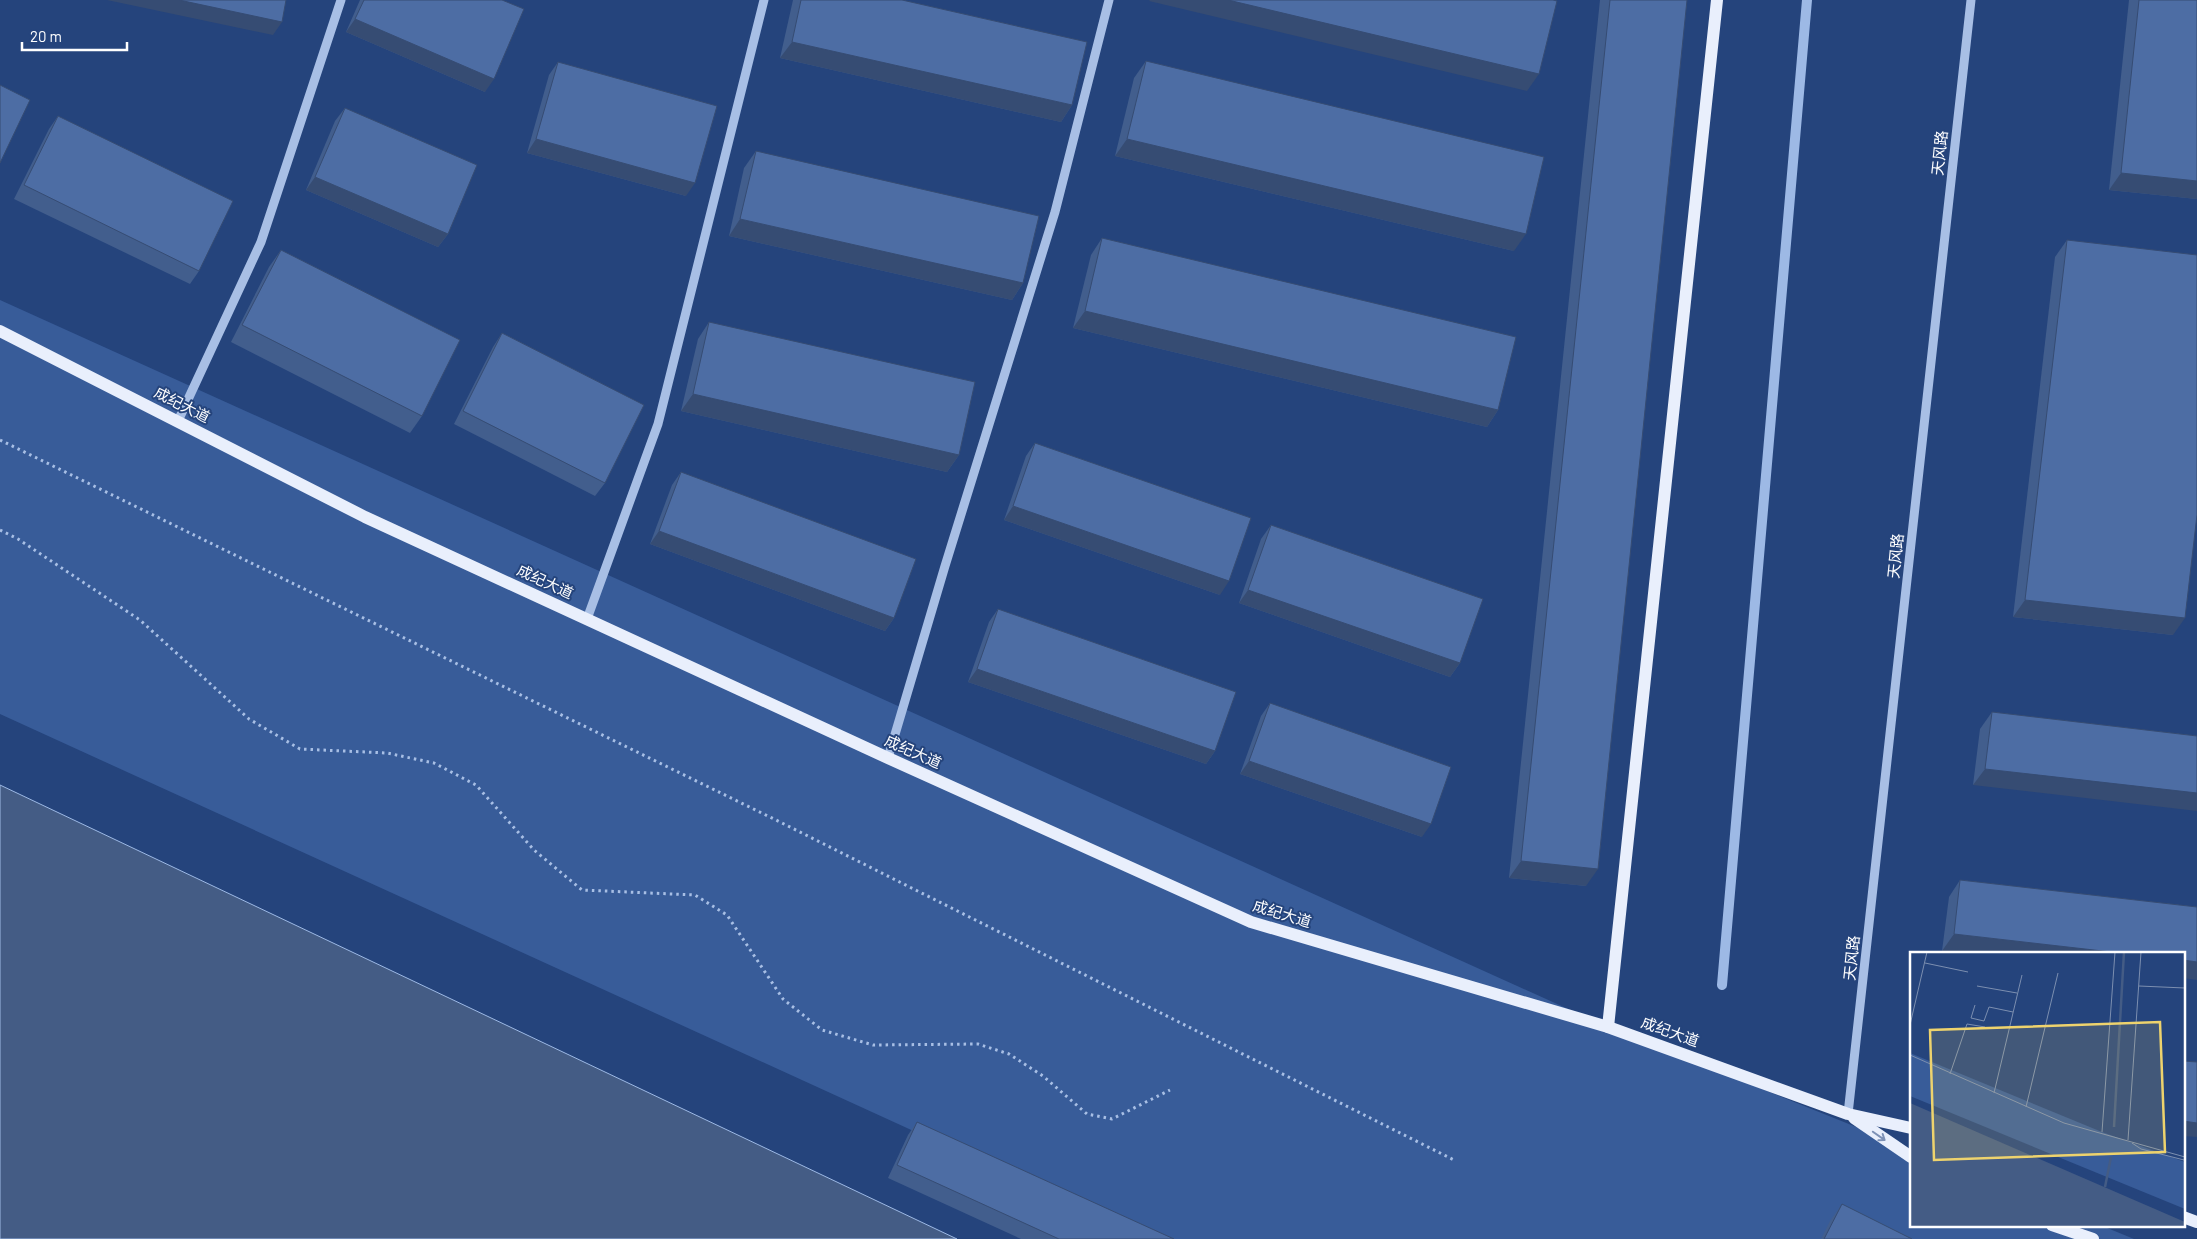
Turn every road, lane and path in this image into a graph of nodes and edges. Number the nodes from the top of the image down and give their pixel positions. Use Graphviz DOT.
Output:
graph roads {
  1 [pos="341,0"];
  2 [pos="764,0"];
  3 [pos="1109,0"];
  4 [pos="1717,0"];
  5 [pos="1971,0"];
  6 [pos="0,331"];
  7 [pos="178,421"];
  8 [pos="0,440"];
  9 [pos="0,530"];
  10 [pos="587,619"];
  11 [pos="888,758"];
  12 [pos="1608,1027"];
  13 [pos="1170,1090"];
  14 [pos="1848,1114"];
  15 [pos="1910,1128"];
  16 [pos="1910,1156"];
  17 [pos="1456,1161"];
  18 [pos="2184,1217"];
  19 [pos="2197,1222"];
  20 [pos="2055,1226"];
  21 [pos="2093,1239"];
  1 -- 7 [label="street"];
  2 -- 10 [label="street"];
  3 -- 11 [label="street"];
  4 -- 12 [label="main road"];
  5 -- 14 [label="street, 天风路"];
  6 -- 7 [label="main road, 成纪大道"];
  7 -- 10 [label="main road, 成纪大道"];
  8 -- 17 [label="path"];
  9 -- 13 [label="path"];
  10 -- 11 [label="main road, 成纪大道"];
  11 -- 12 [label="main road, 成纪大道"];
  12 -- 14 [label="main road, 成纪大道"];
  14 -- 15 [label="main road, 成纪大道"];
  14 -- 16 [label="main road, 成纪大道, one-way"];
  18 -- 19 [label="main road"];
  20 -- 21 [label="main road"];
}
